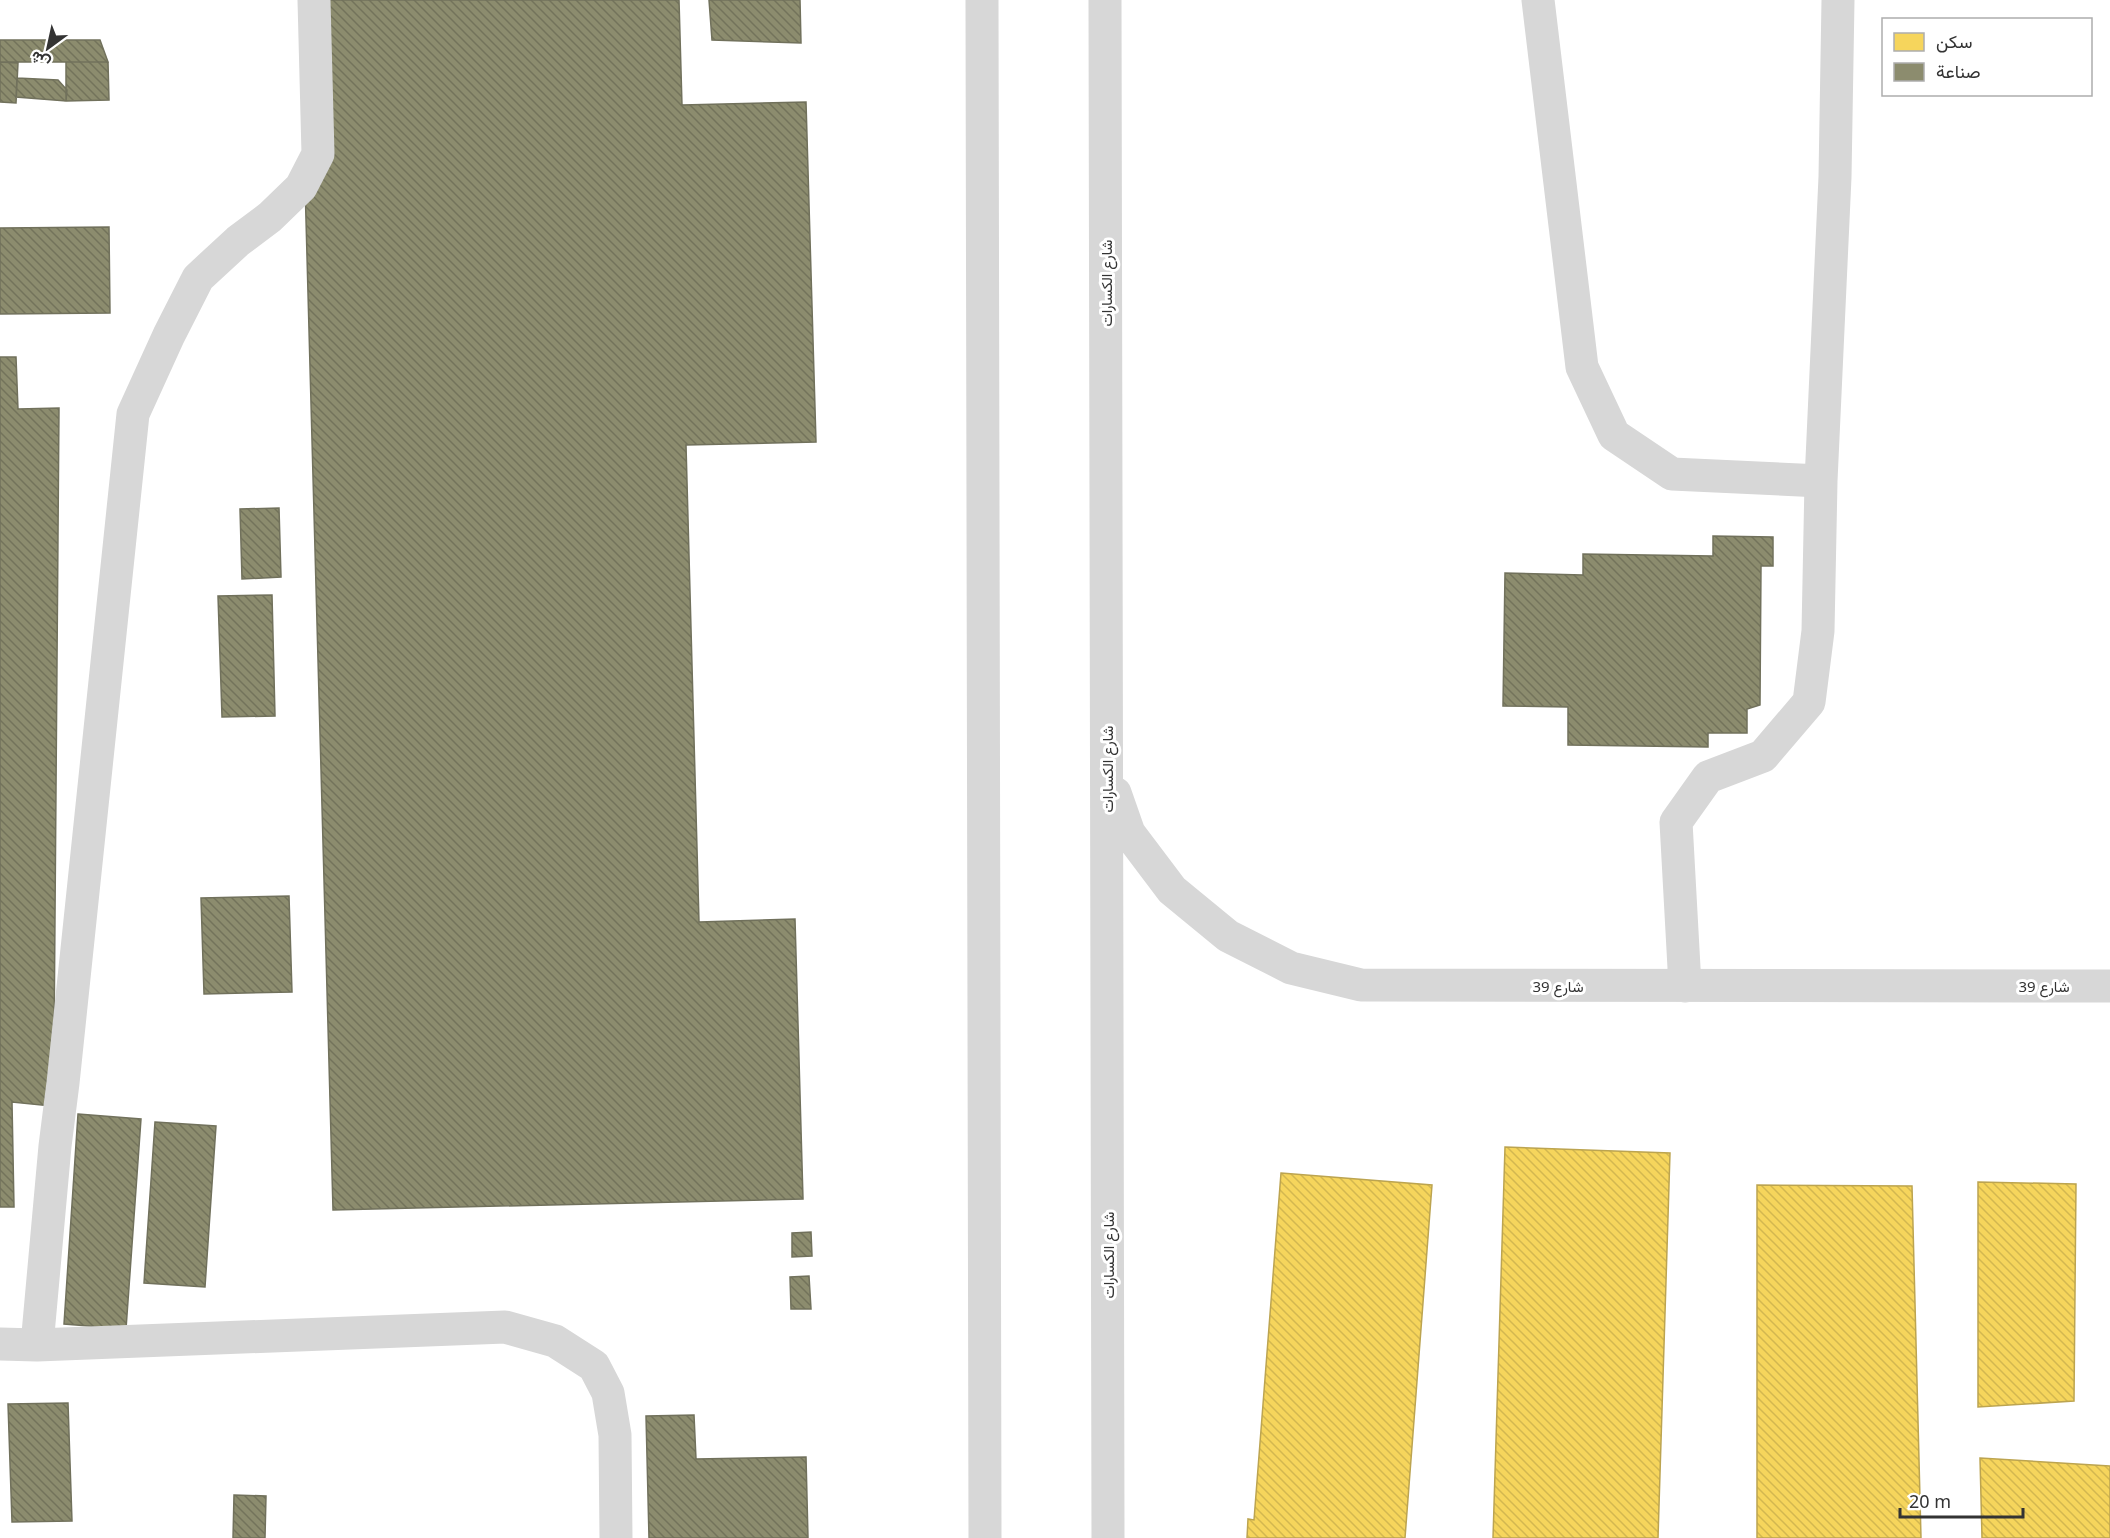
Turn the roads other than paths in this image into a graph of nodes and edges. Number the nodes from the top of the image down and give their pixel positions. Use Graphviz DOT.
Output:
graph roads {
  1 [pos="314,0"];
  2 [pos="982,0"];
  3 [pos="1105,0"];
  4 [pos="1538,0"];
  5 [pos="1838,0"];
  6 [pos="1821,481"];
  7 [pos="1107,768"];
  8 [pos="1685,986"];
  9 [pos="2110,986"];
  10 [pos="0,1344"];
  11 [pos="37,1345"];
  12 [pos="616,1538"];
  13 [pos="985,1538"];
  14 [pos="1108,1538"];
  1 -- 11 [label="street"];
  2 -- 13 [label="street"];
  3 -- 7 [label="street, شارع الكسارات"];
  4 -- 6 [label="street"];
  5 -- 6 [label="street"];
  6 -- 8 [label="street"];
  7 -- 8 [label="street, شارع 39"];
  7 -- 14 [label="street, شارع الكسارات"];
  8 -- 9 [label="street, شارع 39"];
  10 -- 11 [label="street"];
  11 -- 12 [label="street"];
}
